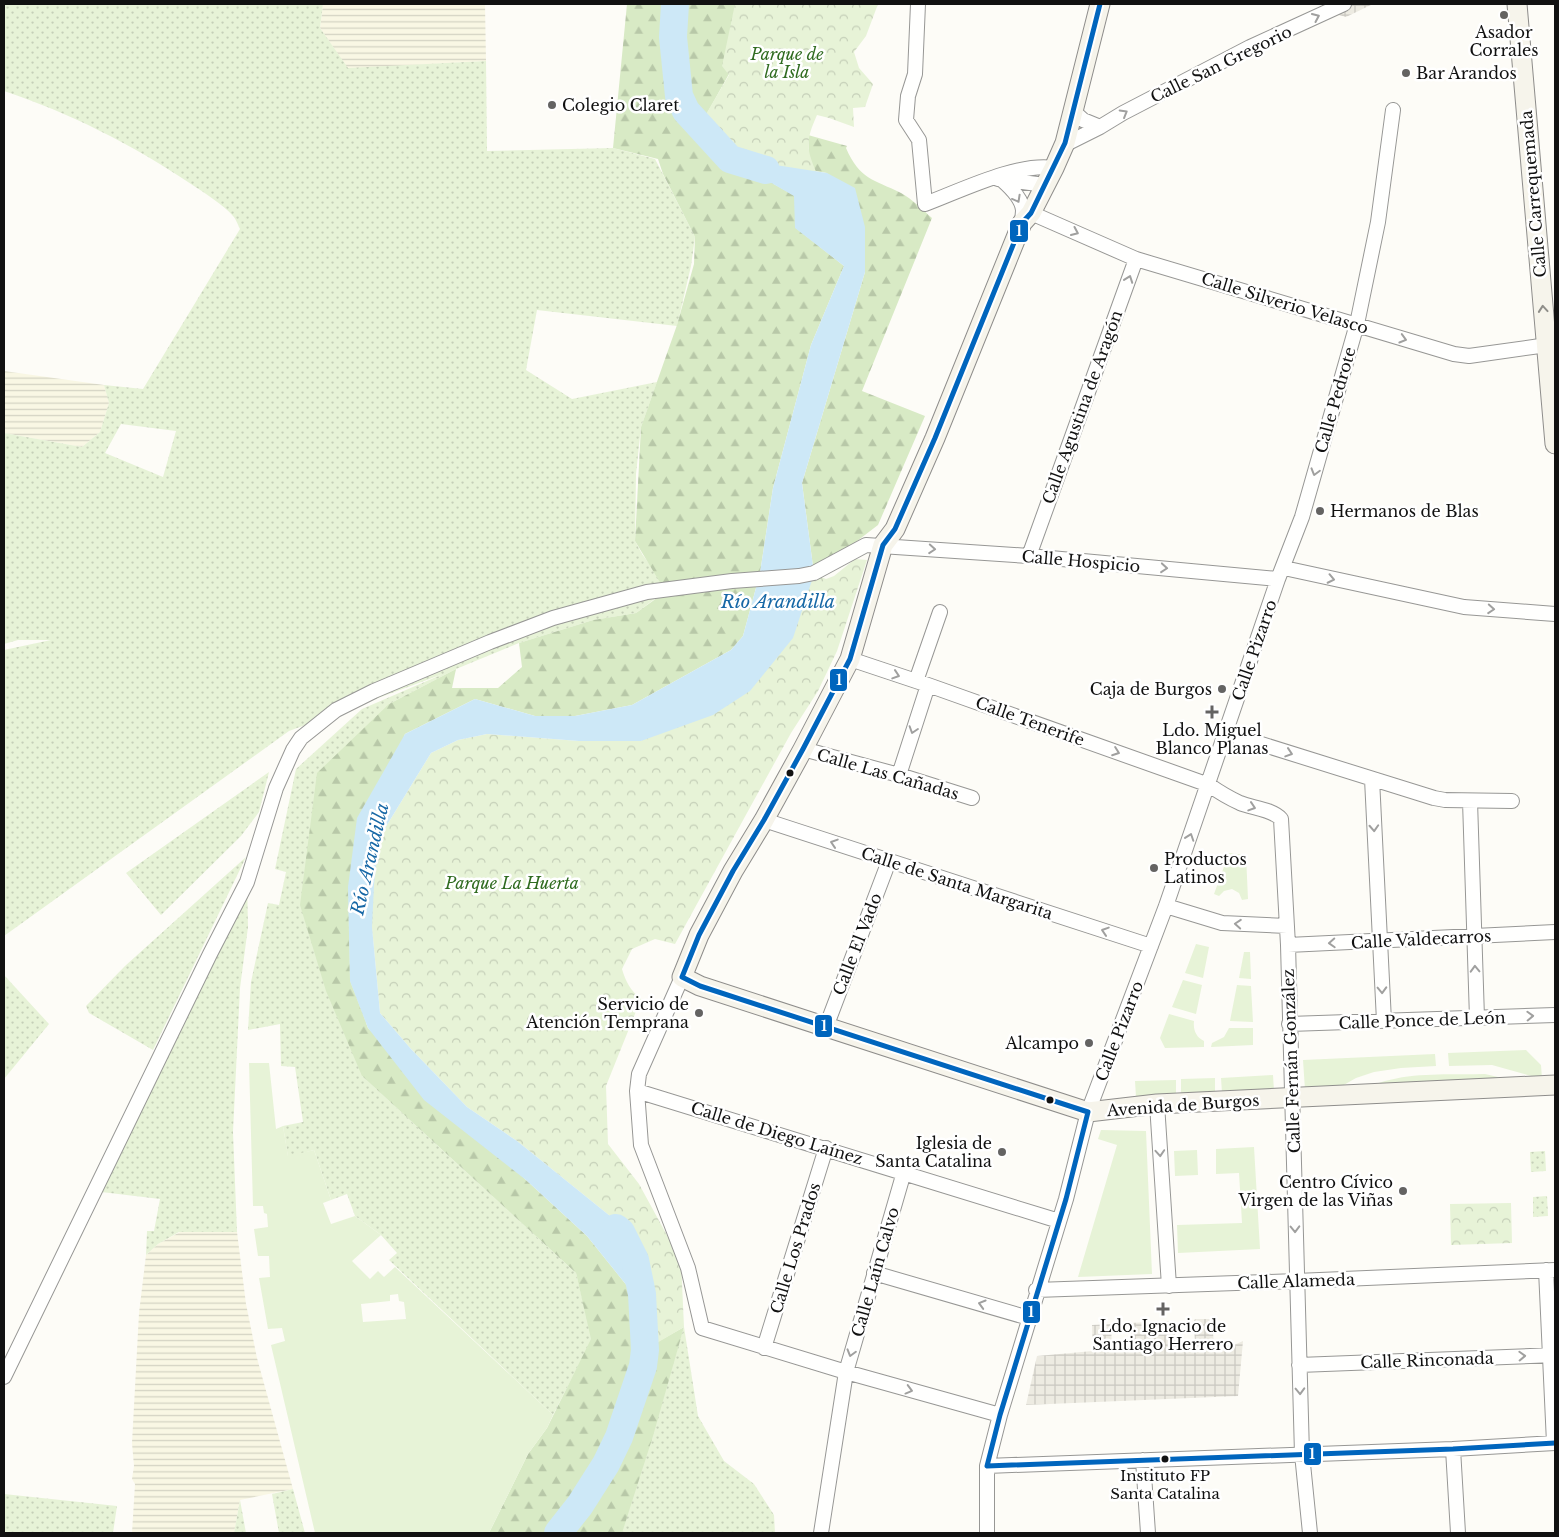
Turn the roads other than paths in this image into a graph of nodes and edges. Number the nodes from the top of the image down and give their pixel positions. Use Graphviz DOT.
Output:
graph roads {
  1 [pos="918,4"];
  2 [pos="1100,4"];
  3 [pos="1344,4"];
  4 [pos="1517,4"];
  5 [pos="1072,110"];
  6 [pos="1393,110"];
  7 [pos="1100,127"];
  8 [pos="1065,143"];
  9 [pos="1054,168"];
  10 [pos="997,179"];
  11 [pos="1045,185"];
  12 [pos="1026,218"];
  13 [pos="1136,258"];
  14 [pos="1357,324"];
  15 [pos="1547,345"];
  16 [pos="1555,444"];
  17 [pos="883,546"];
  18 [pos="1028,556"];
  19 [pos="1281,573"];
  20 [pos="940,612"];
  21 [pos="1555,614"];
  22 [pos="850,660"];
  23 [pos="922,683"];
  24 [pos="1226,733"];
  25 [pos="803,750"];
  26 [pos="898,775"];
  27 [pos="1372,779"];
  28 [pos="1209,785"];
  29 [pos="972,798"];
  30 [pos="1470,801"];
  31 [pos="1512,801"];
  32 [pos="764,820"];
  33 [pos="889,861"];
  34 [pos="1166,906"];
  35 [pos="1287,926"];
  36 [pos="1555,932"];
  37 [pos="1474,936"];
  38 [pos="1381,941"];
  39 [pos="1288,945"];
  40 [pos="1151,946"];
  41 [pos="682,977"];
  42 [pos="1555,1015"];
  43 [pos="1477,1018"];
  44 [pos="1384,1021"];
  45 [pos="1289,1024"];
  46 [pos="826,1027"];
  47 [pos="1555,1085"];
  48 [pos="637,1091"];
  49 [pos="1292,1098"];
  50 [pos="1157,1104"];
  51 [pos="1088,1112"];
  52 [pos="830,1149"];
  53 [pos="904,1172"];
  54 [pos="1059,1221"];
  55 [pos="1551,1270"];
  56 [pos="874,1273"];
  57 [pos="1296,1281"];
  58 [pos="1169,1286"];
  59 [pos="1036,1290"];
  60 [pos="1028,1318"];
  61 [pos="768,1349"];
  62 [pos="1553,1355"];
  63 [pos="1299,1365"];
  64 [pos="846,1372"];
  65 [pos="4,1377"];
  66 [pos="1000,1415"];
  67 [pos="1555,1443"];
  68 [pos="1453,1449"];
  69 [pos="1302,1454"];
  70 [pos="1143,1460"];
  71 [pos="988,1466"];
  72 [pos="821,1533"];
  73 [pos="986,1533"];
  74 [pos="1148,1533"];
  75 [pos="1310,1533"];
  76 [pos="1458,1533"];
  1 -- 10 [label="street"];
  2 -- 5 [label="street"];
  7 -- 3 [label="street, Calle San Gregorio, one-way"];
  15 -- 4 [label="street, Calle Carrequemada, one-way"];
  5 -- 7 [label="street"];
  5 -- 8 [label="street"];
  6 -- 14 [label="street, Calle Pedrote"];
  7 -- 8 [label="street, Calle San Gregorio"];
  8 -- 9 [label="street"];
  9 -- 10 [label="street"];
  9 -- 11 [label="street"];
  10 -- 11 [label="street"];
  10 -- 12 [label="street, one-way"];
  11 -- 12 [label="street"];
  12 -- 13 [label="street, Calle Silverio Velasco, one-way"];
  12 -- 17 [label="street"];
  13 -- 14 [label="street, Calle Silverio Velasco"];
  18 -- 13 [label="street, Calle Agustina de Aragón, one-way"];
  14 -- 15 [label="street, Calle Silverio Velasco, one-way"];
  14 -- 19 [label="street, Calle Pedrote, one-way"];
  15 -- 16 [label="street, Calle Carrequemada"];
  17 -- 18 [label="street, Calle Hospicio, one-way"];
  17 -- 22 [label="street"];
  17 -- 65 [label="street, Calle Hospicio"];
  18 -- 19 [label="street, Calle Hospicio, one-way"];
  19 -- 21 [label="street, Calle Hospicio, one-way"];
  19 -- 24 [label="street, Calle Pizarro"];
  20 -- 23 [label="street"];
  22 -- 23 [label="street, Calle Tenerife, one-way"];
  22 -- 25 [label="street"];
  23 -- 26 [label="street, one-way"];
  23 -- 28 [label="street, Calle Tenerife, one-way"];
  24 -- 27 [label="street, one-way"];
  24 -- 28 [label="street, Calle Pizarro"];
  25 -- 26 [label="street, Calle Las Cañadas"];
  25 -- 32 [label="street"];
  26 -- 29 [label="street, Calle Las Cañadas"];
  27 -- 30 [label="street"];
  27 -- 38 [label="street, one-way"];
  34 -- 28 [label="street, Calle Pizarro, one-way"];
  28 -- 35 [label="street, Calle Fernán González, one-way"];
  30 -- 31 [label="street"];
  30 -- 37 [label="street"];
  33 -- 32 [label="street, Calle de Santa Margarita, one-way"];
  32 -- 41 [label="street"];
  40 -- 33 [label="street, Calle de Santa Margarita, one-way"];
  33 -- 46 [label="street, Calle El Vado"];
  35 -- 34 [label="street, one-way"];
  34 -- 40 [label="street, Calle Pizarro"];
  35 -- 39 [label="street, Calle Fernán González"];
  36 -- 37 [label="street, Calle Valdecarros"];
  37 -- 38 [label="street, Calle Valdecarros"];
  43 -- 37 [label="street, one-way"];
  38 -- 39 [label="street, Calle Valdecarros, one-way"];
  38 -- 44 [label="street, one-way"];
  39 -- 45 [label="street, Calle Fernán González"];
  40 -- 51 [label="street, Calle Pizarro"];
  41 -- 46 [label="street, Avenida de Burgos"];
  41 -- 48 [label="street"];
  43 -- 42 [label="street, Calle Ponce de León, one-way"];
  43 -- 44 [label="street, Calle Ponce de León"];
  44 -- 45 [label="street, Calle Ponce de León"];
  45 -- 49 [label="street, Calle Fernán González"];
  46 -- 51 [label="street, Avenida de Burgos"];
  47 -- 49 [label="street, Avenida de Burgos"];
  48 -- 52 [label="street, Calle de Diego Laínez"];
  48 -- 61 [label="street"];
  49 -- 50 [label="street, Avenida de Burgos"];
  49 -- 57 [label="street, Calle Fernán González, one-way"];
  50 -- 51 [label="street, Avenida de Burgos"];
  50 -- 58 [label="street, one-way"];
  51 -- 54 [label="street, Calle Pizarro"];
  52 -- 53 [label="street, Calle de Diego Laínez"];
  52 -- 61 [label="street, Calle Los Prados"];
  53 -- 54 [label="street, Calle de Diego Laínez"];
  53 -- 56 [label="street, Calle Laín Calvo"];
  54 -- 59 [label="street, Calle Pizarro"];
  55 -- 57 [label="street, Calle Alameda"];
  55 -- 62 [label="street"];
  60 -- 56 [label="street, one-way"];
  56 -- 64 [label="street, Calle Laín Calvo, one-way"];
  57 -- 58 [label="street, Calle Alameda"];
  57 -- 63 [label="street, Calle Fernán González"];
  58 -- 59 [label="street, Calle Alameda"];
  59 -- 60 [label="street, Calle Pizarro"];
  60 -- 66 [label="street, Calle Pizarro"];
  61 -- 64 [label="street"];
  63 -- 62 [label="street, Calle Rinconada, one-way"];
  62 -- 67 [label="street"];
  63 -- 69 [label="street, Calle Fernán González, one-way"];
  64 -- 66 [label="street, one-way"];
  64 -- 72 [label="street, Calle Laín Calvo"];
  66 -- 71 [label="street, Calle Pizarro"];
  67 -- 68 [label="street"];
  68 -- 69 [label="street"];
  68 -- 76 [label="street"];
  69 -- 70 [label="street"];
  69 -- 75 [label="street, Calle Fernán González"];
  70 -- 71 [label="street"];
  70 -- 74 [label="street"];
  71 -- 73 [label="street, Calle Pizarro"];
}
